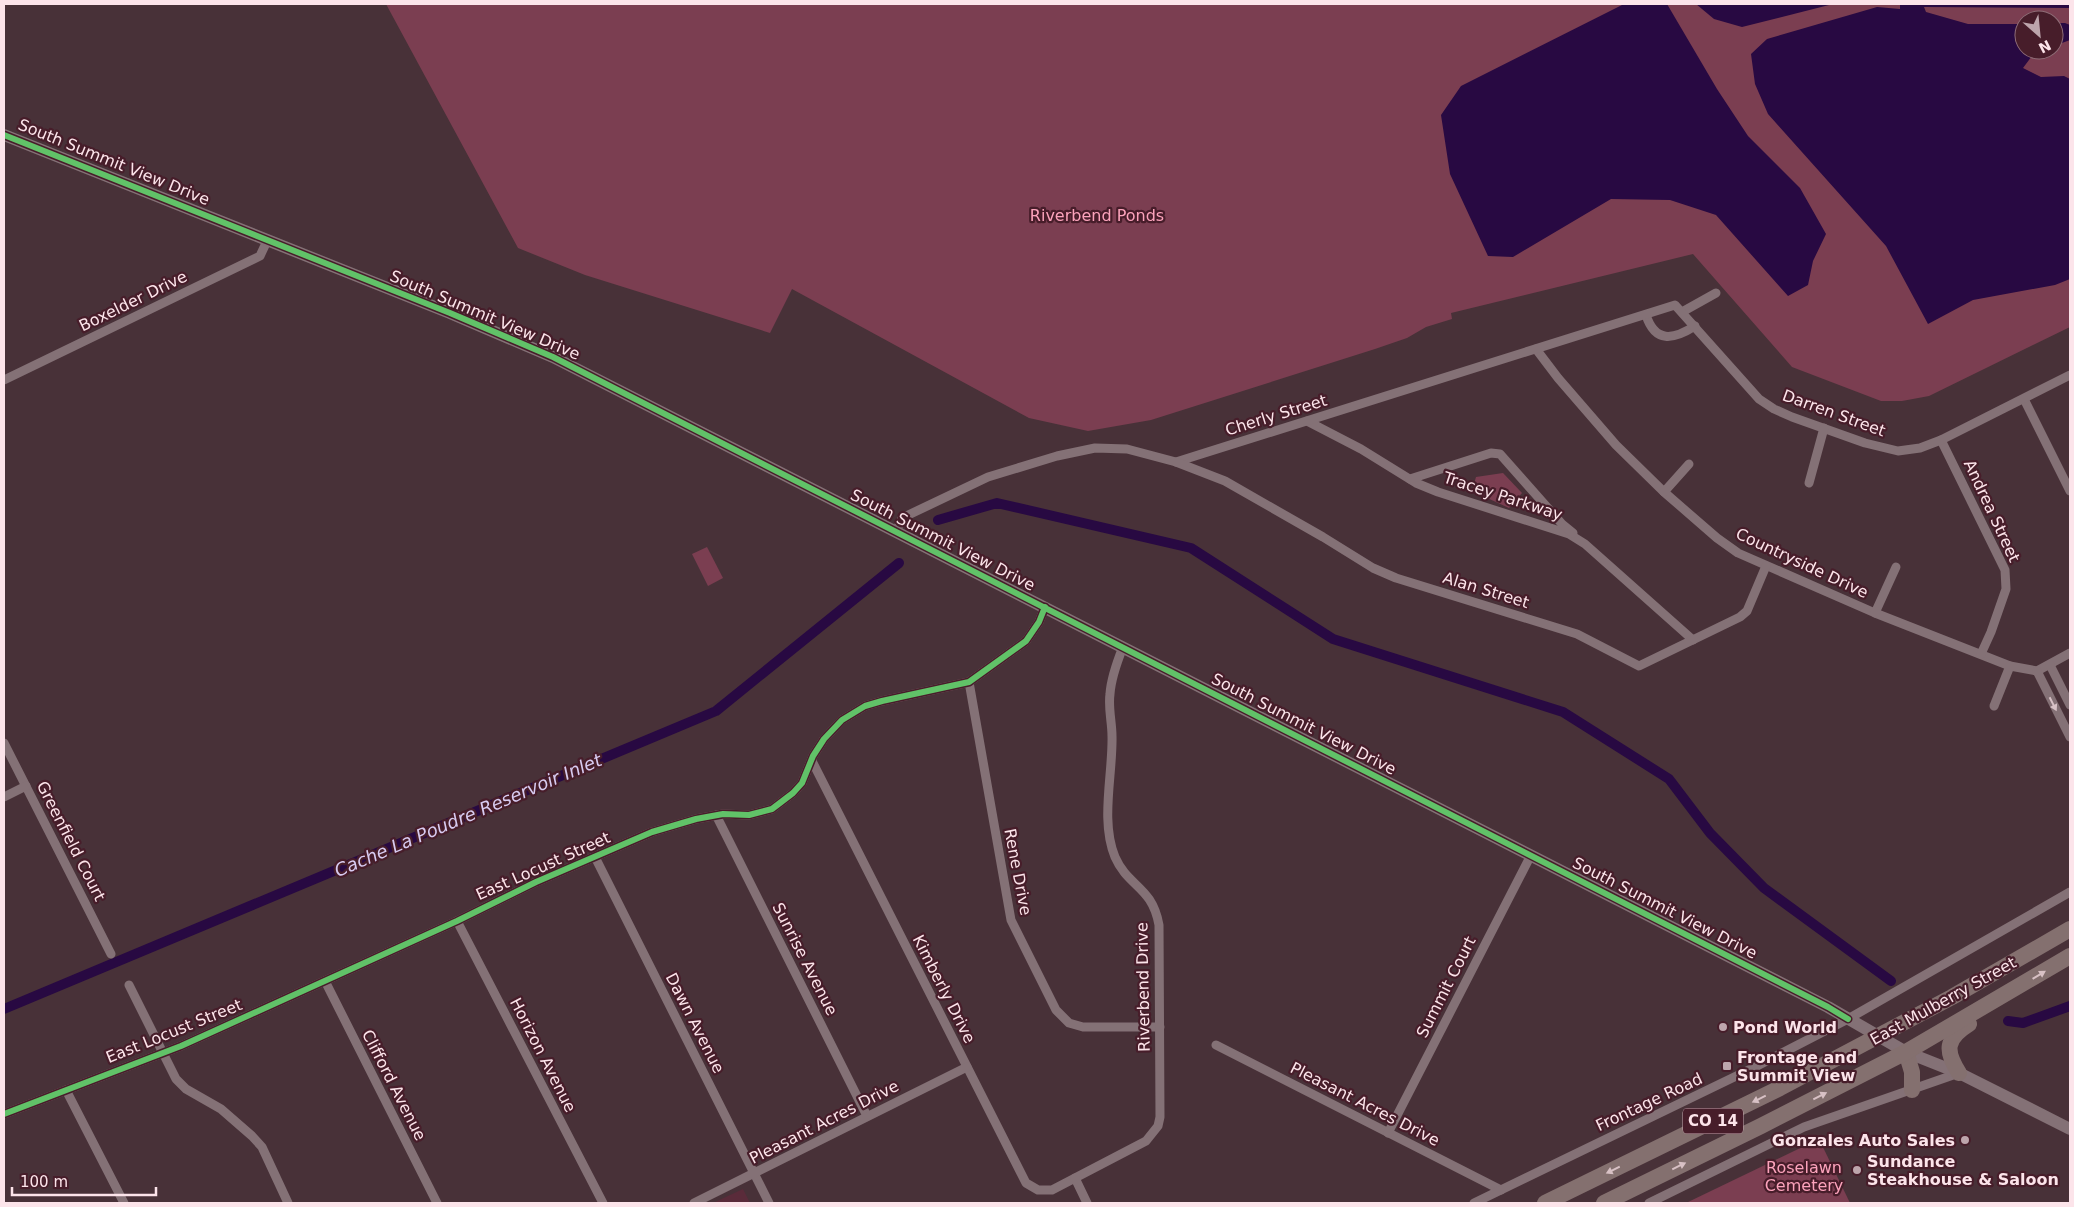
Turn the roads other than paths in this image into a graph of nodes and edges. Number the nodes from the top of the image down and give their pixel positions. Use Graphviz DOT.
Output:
graph roads {
  1 [pos="4,135"];
  2 [pos="267,241"];
  3 [pos="1716,293"];
  4 [pos="1679,309"];
  5 [pos="1646,315"];
  6 [pos="1695,326"];
  7 [pos="1536,349"];
  8 [pos="2070,376"];
  9 [pos="4,380"];
  10 [pos="2024,399"];
  11 [pos="1306,421"];
  12 [pos="1824,428"];
  13 [pos="1941,440"];
  14 [pos="1176,462"];
  15 [pos="1689,464"];
  16 [pos="1410,479"];
  17 [pos="1809,483"];
  18 [pos="2070,491"];
  19 [pos="1664,492"];
  20 [pos="896,532"];
  21 [pos="1585,544"];
  22 [pos="1766,566"];
  23 [pos="1896,567"];
  24 [pos="1045,607"];
  25 [pos="1876,613"];
  26 [pos="1693,640"];
  27 [pos="1124,647"];
  28 [pos="2070,653"];
  29 [pos="1981,654"];
  30 [pos="2050,665"];
  31 [pos="2010,666"];
  32 [pos="2037,671"];
  33 [pos="969,682"];
  34 [pos="2070,705"];
  35 [pos="1994,706"];
  36 [pos="2070,737"];
  37 [pos="4,743"];
  38 [pos="812,761"];
  39 [pos="26,786"];
  40 [pos="4,797"];
  41 [pos="716,815"];
  42 [pos="1531,855"];
  43 [pos="595,857"];
  44 [pos="2070,892"];
  45 [pos="457,921"];
  46 [pos="2070,929"];
  47 [pos="111,954"];
  48 [pos="2070,956"];
  49 [pos="325,981"];
  50 [pos="129,985"];
  51 [pos="2019,986"];
  52 [pos="1848,1019"];
  53 [pos="1160,1027"];
  54 [pos="1880,1036"];
  55 [pos="1216,1045"];
  56 [pos="163,1052"];
  57 [pos="1906,1052"];
  58 [pos="967,1067"];
  59 [pos="1959,1074"];
  60 [pos="66,1090"];
  61 [pos="1912,1090"];
  62 [pos="4,1114"];
  63 [pos="867,1116"];
  64 [pos="2070,1129"];
  65 [pos="1388,1133"];
  66 [pos="754,1173"];
  67 [pos="1075,1178"];
  68 [pos="1501,1190"];
  69 [pos="124,1203"];
  70 [pos="288,1203"];
  71 [pos="437,1203"];
  72 [pos="602,1203"];
  73 [pos="694,1203"];
  74 [pos="769,1203"];
  75 [pos="1087,1203"];
  76 [pos="1474,1203"];
  77 [pos="1545,1203"];
  78 [pos="1604,1203"];
  79 [pos="1649,1203"];
  1 -- 2 [label="street, South Summit View Drive"];
  2 -- 9 [label="street, Boxelder Drive"];
  2 -- 20 [label="street, South Summit View Drive"];
  3 -- 4 [label="street, Cherly Street"];
  4 -- 5 [label="street, Cherly Street"];
  4 -- 6 [label="street, Darren Street"];
  5 -- 6 [label="street"];
  5 -- 7 [label="street, Cherly Street"];
  6 -- 12 [label="street, Darren Street"];
  7 -- 11 [label="street, Cherly Street"];
  7 -- 19 [label="street, Countryside Drive"];
  8 -- 10 [label="street, Darren Street"];
  10 -- 13 [label="street, Darren Street"];
  10 -- 18 [label="street"];
  11 -- 14 [label="street, Cherly Street"];
  11 -- 16 [label="street, Tracey Parkway"];
  12 -- 13 [label="street, Darren Street"];
  12 -- 17 [label="street"];
  13 -- 29 [label="street, Andrea Street"];
  14 -- 20 [label="street"];
  14 -- 26 [label="street, Alan Street"];
  15 -- 19 [label="street"];
  16 -- 21 [label="street, Tracey Parkway"];
  16 -- 21 [label="street, Tracey Parkway"];
  19 -- 22 [label="street, Countryside Drive"];
  20 -- 24 [label="street, South Summit View Drive"];
  21 -- 26 [label="street, Tracey Parkway"];
  22 -- 25 [label="street, Countryside Drive"];
  22 -- 26 [label="street, Alan Street"];
  23 -- 25 [label="street"];
  24 -- 27 [label="street, South Summit View Drive"];
  24 -- 33 [label="street, East Locust Street"];
  25 -- 29 [label="street, Countryside Drive"];
  27 -- 42 [label="street, South Summit View Drive"];
  27 -- 53 [label="street, Riverbend Drive"];
  28 -- 30 [label="street"];
  29 -- 31 [label="street, Countryside Drive"];
  30 -- 32 [label="street"];
  30 -- 34 [label="street"];
  31 -- 32 [label="street, Countryside Drive"];
  31 -- 35 [label="street"];
  32 -- 36 [label="street, one-way"];
  33 -- 38 [label="street, East Locust Street"];
  33 -- 53 [label="street, Rene Drive"];
  37 -- 39 [label="street, Greenfield Court"];
  38 -- 41 [label="street, East Locust Street"];
  38 -- 58 [label="street, Kimberly Drive"];
  39 -- 40 [label="street"];
  39 -- 47 [label="street, Greenfield Court"];
  41 -- 43 [label="street, East Locust Street"];
  41 -- 63 [label="street, Sunrise Avenue"];
  42 -- 52 [label="street, South Summit View Drive"];
  42 -- 65 [label="street, Summit Court"];
  43 -- 45 [label="street, East Locust Street"];
  43 -- 66 [label="street, Dawn Avenue"];
  44 -- 52 [label="street, Frontage Road"];
  45 -- 49 [label="street, East Locust Street"];
  45 -- 72 [label="street, Horizon Avenue"];
  46 -- 54 [label="highway, East Mulberry Street / CO 14"];
  51 -- 48 [label="highway, East Mulberry Street / CO 14, one-way"];
  49 -- 56 [label="street, East Locust Street"];
  49 -- 71 [label="street, Clifford Avenue"];
  50 -- 56 [label="street"];
  51 -- 57 [label="highway, East Mulberry Street / CO 14"];
  51 -- 59 [label="highway"];
  52 -- 54 [label="street, South Summit View Drive"];
  52 -- 68 [label="street, Frontage Road"];
  53 -- 67 [label="street, Riverbend Drive"];
  54 -- 57 [label="street, South Summit View Drive"];
  54 -- 77 [label="highway, East Mulberry Street / CO 14, one-way"];
  55 -- 65 [label="street, Pleasant Acres Drive"];
  56 -- 60 [label="street, East Locust Street"];
  56 -- 70 [label="street"];
  57 -- 59 [label="street, South Summit View Drive"];
  57 -- 61 [label="highway"];
  78 -- 57 [label="highway, East Mulberry Street / CO 14, one-way"];
  58 -- 63 [label="street, Pleasant Acres Drive"];
  58 -- 67 [label="street, Kimberly Drive"];
  59 -- 61 [label="street"];
  59 -- 64 [label="street, South Summit View Drive"];
  60 -- 62 [label="street, East Locust Street"];
  60 -- 69 [label="street"];
  61 -- 79 [label="street"];
  63 -- 66 [label="street, Pleasant Acres Drive"];
  65 -- 68 [label="street, Pleasant Acres Drive"];
  66 -- 73 [label="street, Pleasant Acres Drive"];
  66 -- 74 [label="street, Dawn Avenue"];
  67 -- 75 [label="street"];
  68 -- 76 [label="street, Frontage Road"];
}
